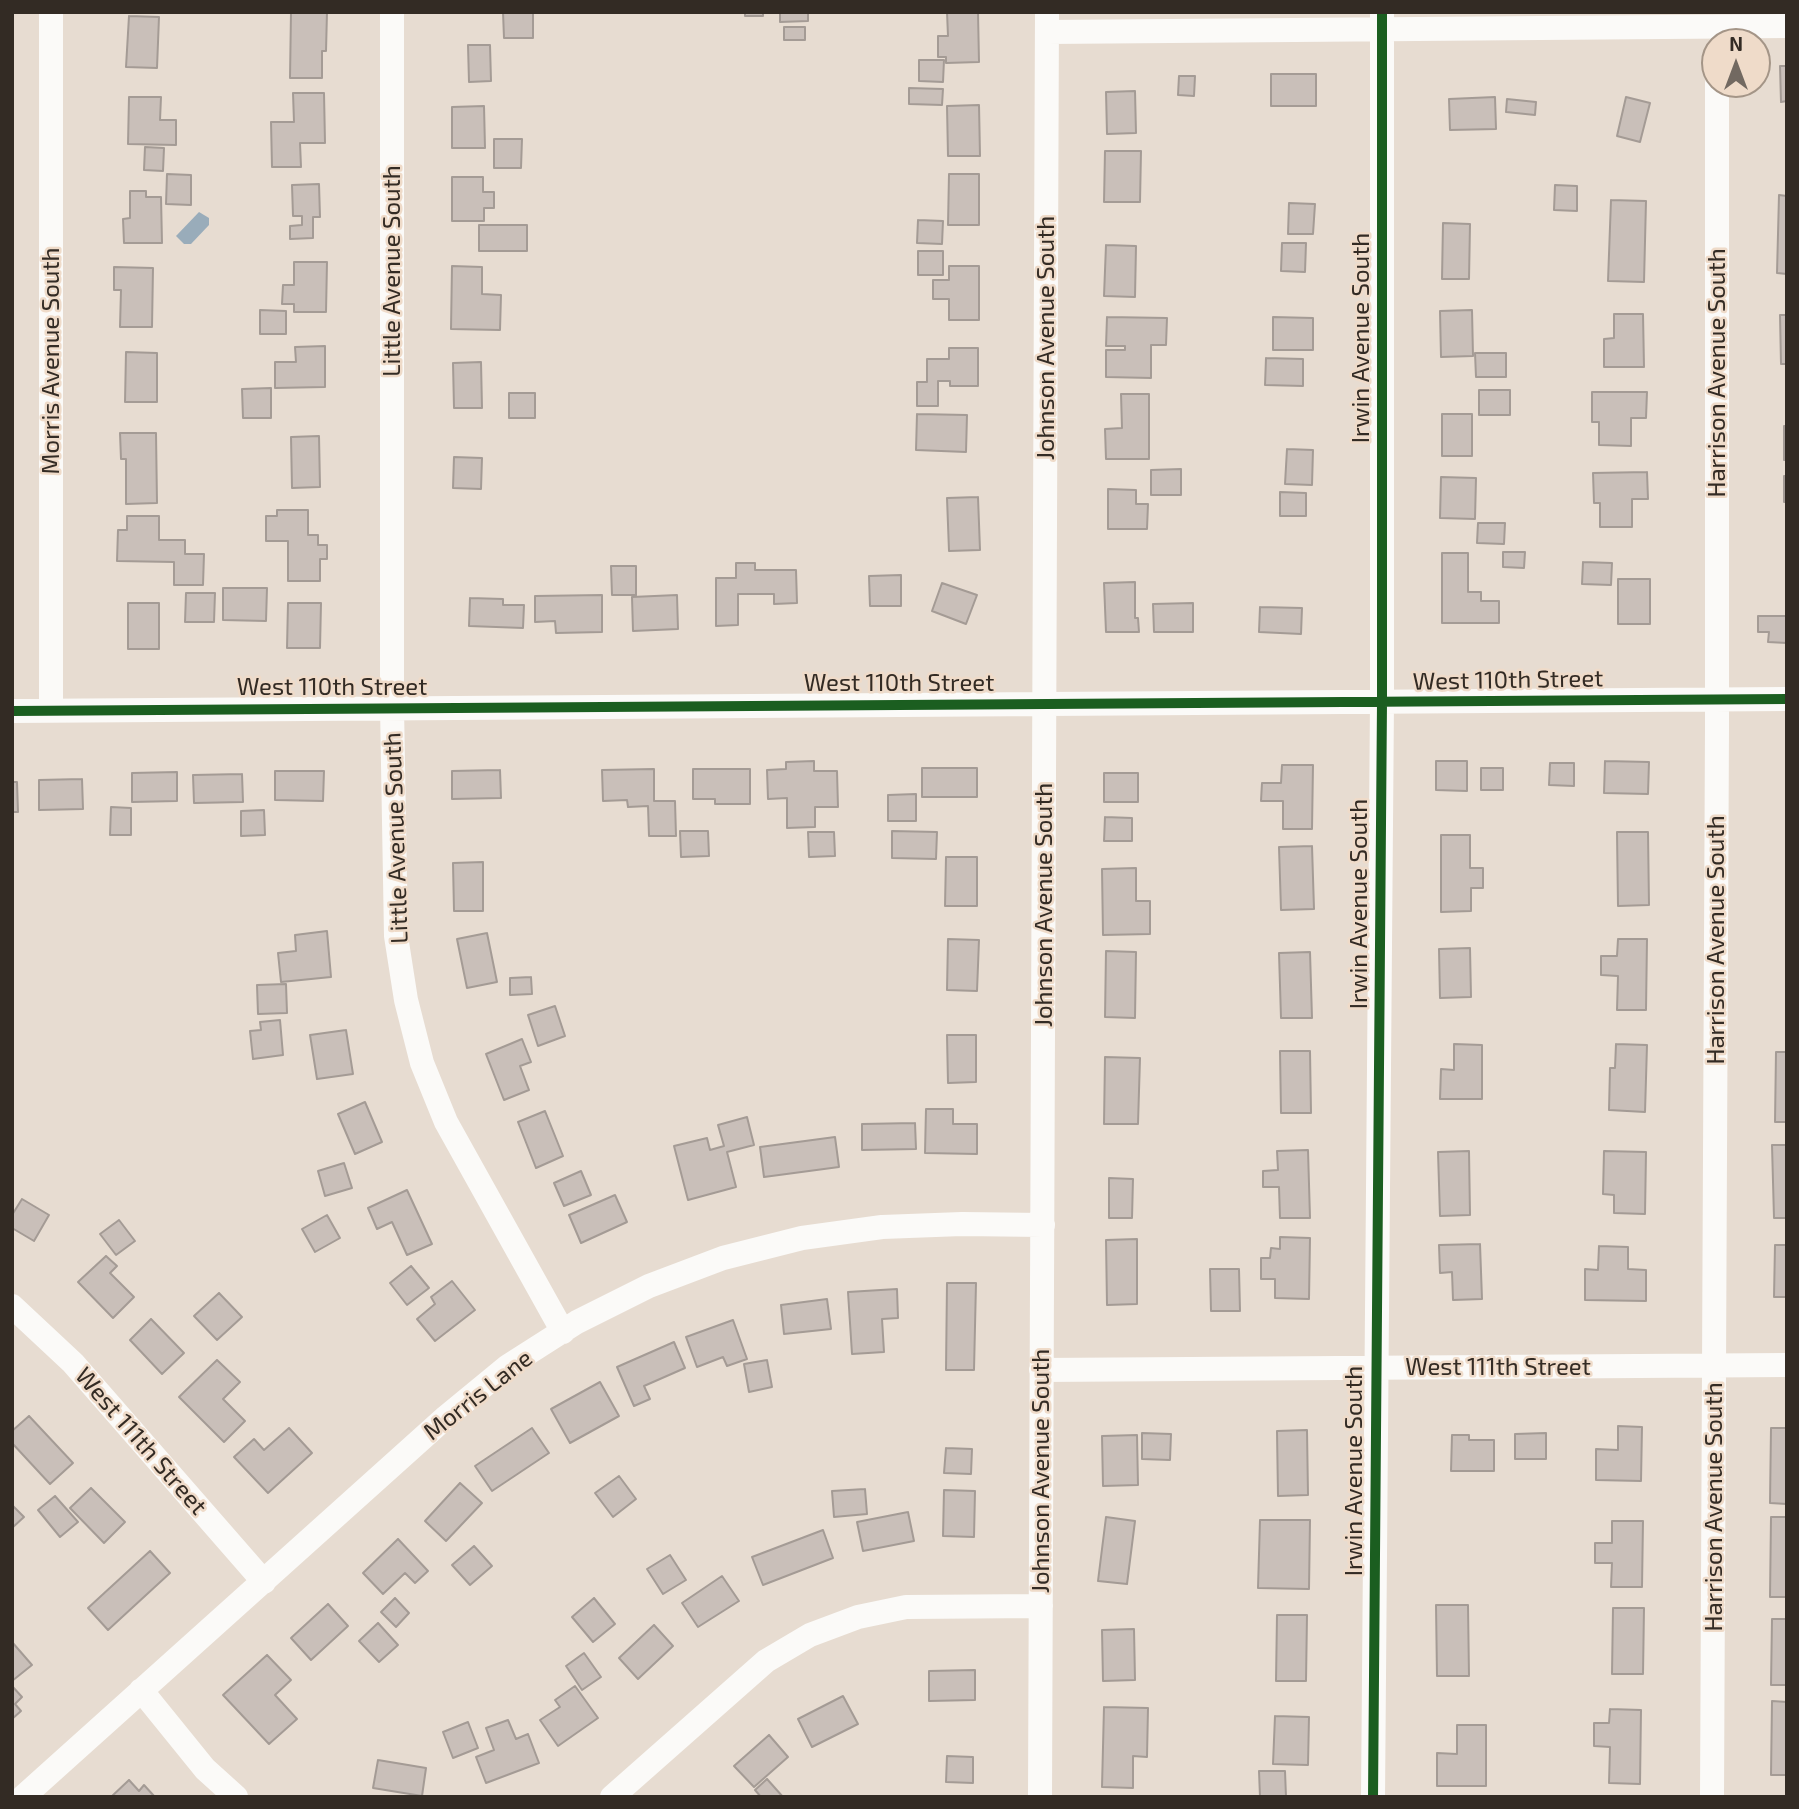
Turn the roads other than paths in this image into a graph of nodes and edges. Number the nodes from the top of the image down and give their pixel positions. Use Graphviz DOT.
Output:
graph roads {
  1 [pos="51,12"];
  2 [pos="392,12"];
  3 [pos="1382,21"];
  4 [pos="1047,22"];
  5 [pos="1787,26"];
  6 [pos="1717,27"];
  7 [pos="1717,98"];
  8 [pos="1717,699"];
  9 [pos="1787,699"];
  10 [pos="1382,702"];
  11 [pos="1045,703"];
  12 [pos="392,708"];
  13 [pos="12,710"];
  14 [pos="51,710"];
  15 [pos="1043,1225"];
  16 [pos="12,1306"];
  17 [pos="563,1332"];
  18 [pos="1787,1365"];
  19 [pos="1714,1366"];
  20 [pos="1376,1368"];
  21 [pos="1041,1370"];
  22 [pos="264,1582"];
  23 [pos="1041,1606"];
  24 [pos="141,1690"];
  25 [pos="23,1797"];
  26 [pos="236,1797"];
  27 [pos="612,1797"];
  28 [pos="1040,1797"];
  29 [pos="1373,1797"];
  30 [pos="1712,1797"];
  1 -- 14 [label="street, Morris Avenue South"];
  2 -- 12 [label="street, Little Avenue South"];
  3 -- 4 [label="street"];
  3 -- 6 [label="street"];
  3 -- 10 [label="street, Irwin Avenue South"];
  4 -- 11 [label="street, Johnson Avenue South"];
  5 -- 6 [label="street"];
  7 -- 8 [label="street, Harrison Avenue South"];
  8 -- 9 [label="street, West 110th Street"];
  8 -- 10 [label="street, West 110th Street"];
  8 -- 19 [label="street, Harrison Avenue South"];
  10 -- 11 [label="street, West 110th Street"];
  10 -- 20 [label="street, Irwin Avenue South"];
  11 -- 12 [label="street, West 110th Street"];
  11 -- 15 [label="street, Johnson Avenue South"];
  12 -- 14 [label="street, West 110th Street"];
  12 -- 17 [label="street, Little Avenue South"];
  13 -- 14 [label="street, West 110th Street"];
  15 -- 17 [label="street, Morris Lane"];
  15 -- 21 [label="street, Johnson Avenue South"];
  16 -- 22 [label="street, West 111th Street"];
  17 -- 22 [label="street, Morris Lane"];
  18 -- 19 [label="street, West 111th Street"];
  19 -- 20 [label="street, West 111th Street"];
  19 -- 30 [label="street, Harrison Avenue South"];
  20 -- 21 [label="street, West 111th Street"];
  20 -- 29 [label="street, Irwin Avenue South"];
  21 -- 23 [label="street, Johnson Avenue South"];
  22 -- 24 [label="street, Morris Lane"];
  23 -- 27 [label="street"];
  23 -- 28 [label="street, Johnson Avenue South"];
  24 -- 25 [label="street, Morris Lane"];
  24 -- 26 [label="street"];
}
